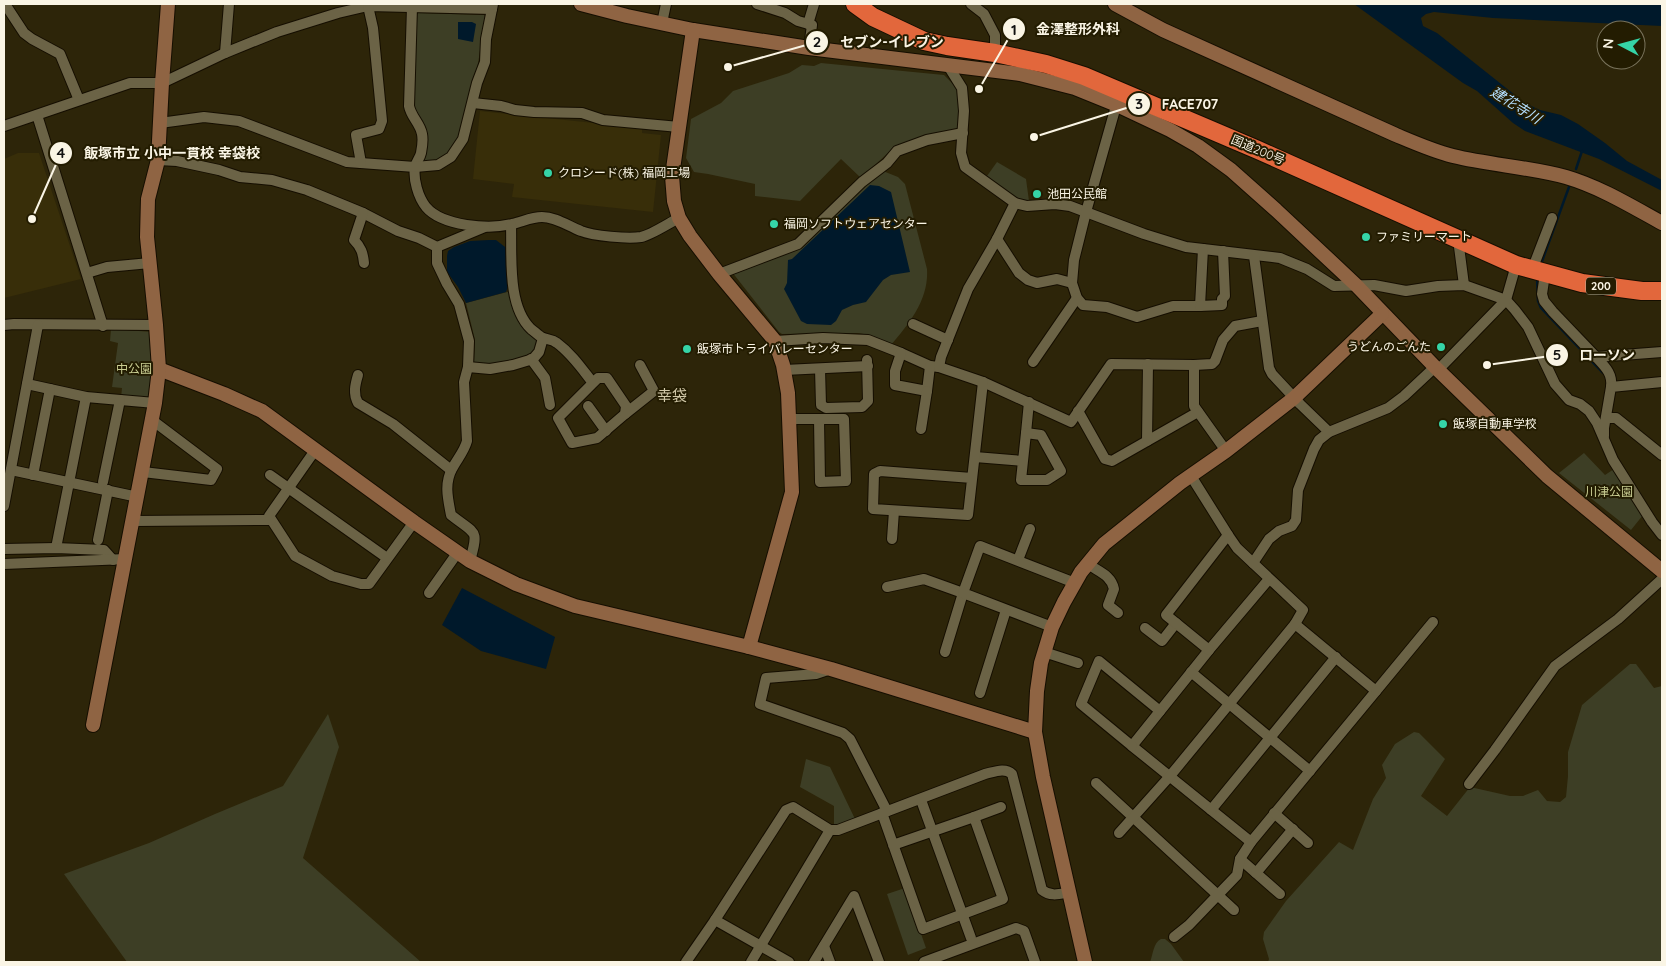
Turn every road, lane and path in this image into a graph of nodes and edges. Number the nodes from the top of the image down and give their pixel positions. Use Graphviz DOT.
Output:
graph roads {
  1 [pos="5,4"];
  2 [pos="168,4"];
  3 [pos="229,4"];
  4 [pos="581,4"];
  5 [pos="666,4"];
  6 [pos="757,4"];
  7 [pos="814,4"];
  8 [pos="854,4"];
  9 [pos="971,4"];
  10 [pos="1115,4"];
  11 [pos="366,5"];
  12 [pos="493,6"];
  13 [pos="412,7"];
  14 [pos="662,23"];
  15 [pos="808,24"];
  16 [pos="693,30"];
  17 [pos="924,41"];
  18 [pos="809,48"];
  19 [pos="225,53"];
  20 [pos="995,53"];
  21 [pos="920,60"];
  22 [pos="947,64"];
  23 [pos="162,83"];
  24 [pos="1119,98"];
  25 [pos="79,100"];
  26 [pos="473,103"];
  27 [pos="37,115"];
  28 [pos="160,123"];
  29 [pos="4,126"];
  30 [pos="1201,126"];
  31 [pos="679,127"];
  32 [pos="963,133"];
  33 [pos="1193,143"];
  34 [pos="158,160"];
  35 [pos="362,163"];
  36 [pos="415,167"];
  37 [pos="1015,202"];
  38 [pos="363,212"];
  39 [pos="1086,212"];
  40 [pos="679,218"];
  41 [pos="1552,218"];
  42 [pos="1662,223"];
  43 [pos="511,225"];
  44 [pos="486,226"];
  45 [pos="997,239"];
  46 [pos="1458,239"];
  47 [pos="437,247"];
  48 [pos="1203,249"];
  49 [pos="1223,252"];
  50 [pos="1254,256"];
  51 [pos="150,263"];
  52 [pos="364,263"];
  53 [pos="1534,271"];
  54 [pos="87,273"];
  55 [pos="719,274"];
  56 [pos="1072,283"];
  57 [pos="1356,285"];
  58 [pos="1464,285"];
  59 [pos="1662,291"];
  60 [pos="1077,298"];
  61 [pos="1506,300"];
  62 [pos="1200,306"];
  63 [pos="1382,314"];
  64 [pos="1262,321"];
  65 [pos="913,324"];
  66 [pos="4,325"];
  67 [pos="38,325"];
  68 [pos="156,325"];
  69 [pos="103,326"];
  70 [pos="543,338"];
  71 [pos="775,340"];
  72 [pos="948,340"];
  73 [pos="901,352"];
  74 [pos="1662,352"];
  75 [pos="1596,357"];
  76 [pos="532,359"];
  77 [pos="1034,362"];
  78 [pos="1148,364"];
  79 [pos="640,365"];
  80 [pos="1194,365"];
  81 [pos="934,366"];
  82 [pos="468,367"];
  83 [pos="820,368"];
  84 [pos="1436,368"];
  85 [pos="159,369"];
  86 [pos="784,370"];
  87 [pos="358,375"];
  88 [pos="984,382"];
  89 [pos="1662,382"];
  90 [pos="593,383"];
  91 [pos="27,384"];
  92 [pos="1611,387"];
  93 [pos="50,389"];
  94 [pos="927,391"];
  95 [pos="86,396"];
  96 [pos="1294,398"];
  97 [pos="120,400"];
  98 [pos="1028,402"];
  99 [pos="156,403"];
  100 [pos="550,405"];
  101 [pos="588,406"];
  102 [pos="1078,412"];
  103 [pos="1198,412"];
  104 [pos="625,414"];
  105 [pos="1606,418"];
  106 [pos="789,419"];
  107 [pos="820,419"];
  108 [pos="152,420"];
  109 [pos="921,429"];
  110 [pos="606,430"];
  111 [pos="1329,432"];
  112 [pos="1026,433"];
  113 [pos="1147,441"];
  114 [pos="1604,442"];
  115 [pos="316,449"];
  116 [pos="1226,451"];
  117 [pos="1662,455"];
  118 [pos="975,457"];
  119 [pos="1022,461"];
  120 [pos="11,470"];
  121 [pos="452,470"];
  122 [pos="143,472"];
  123 [pos="33,475"];
  124 [pos="270,475"];
  125 [pos="1191,476"];
  126 [pos="972,478"];
  127 [pos="69,482"];
  128 [pos="105,486"];
  129 [pos="288,488"];
  130 [pos="5,492"];
  131 [pos="138,497"];
  132 [pos="4,506"];
  133 [pos="894,511"];
  134 [pos="272,520"];
  135 [pos="134,521"];
  136 [pos="414,522"];
  137 [pos="1030,529"];
  138 [pos="1228,535"];
  139 [pos="1662,535"];
  140 [pos="892,539"];
  141 [pos="98,540"];
  142 [pos="56,548"];
  143 [pos="4,549"];
  144 [pos="458,552"];
  145 [pos="387,558"];
  146 [pos="120,560"];
  147 [pos="1018,560"];
  148 [pos="470,561"];
  149 [pos="1253,563"];
  150 [pos="4,564"];
  151 [pos="1088,564"];
  152 [pos="1662,571"];
  153 [pos="1662,578"];
  154 [pos="1269,579"];
  155 [pos="1075,583"];
  156 [pos="887,587"];
  157 [pos="429,593"];
  158 [pos="963,593"];
  159 [pos="1006,610"];
  160 [pos="1118,612"];
  161 [pos="1433,622"];
  162 [pos="1176,623"];
  163 [pos="1295,624"];
  164 [pos="1052,627"];
  165 [pos="1146,628"];
  166 [pos="749,647"];
  167 [pos="1209,650"];
  168 [pos="945,652"];
  169 [pos="1044,652"];
  170 [pos="1336,657"];
  171 [pos="1078,663"];
  172 [pos="830,669"];
  173 [pos="1191,672"];
  174 [pos="1376,691"];
  175 [pos="980,692"];
  176 [pos="1229,704"];
  177 [pos="1160,711"];
  178 [pos="93,725"];
  179 [pos="1035,732"];
  180 [pos="1270,738"];
  181 [pos="1132,746"];
  182 [pos="1310,771"];
  183 [pos="1170,776"];
  184 [pos="1096,783"];
  185 [pos="1469,784"];
  186 [pos="921,800"];
  187 [pos="1001,808"];
  188 [pos="1211,810"];
  189 [pos="884,812"];
  190 [pos="1274,813"];
  191 [pos="974,817"];
  192 [pos="1133,817"];
  193 [pos="1293,829"];
  194 [pos="830,830"];
  195 [pos="932,832"];
  196 [pos="1119,833"];
  197 [pos="1251,842"];
  198 [pos="1308,843"];
  199 [pos="893,845"];
  200 [pos="1240,859"];
  201 [pos="1256,873"];
  202 [pos="1070,892"];
  203 [pos="1280,894"];
  204 [pos="1218,895"];
  205 [pos="1234,910"];
  206 [pos="963,914"];
  207 [pos="715,920"];
  208 [pos="1174,936"];
  209 [pos="971,938"];
  210 [pos="760,946"];
  211 [pos="824,946"];
  212 [pos="686,962"];
  213 [pos="751,962"];
  214 [pos="788,962"];
  215 [pos="814,962"];
  216 [pos="830,962"];
  217 [pos="879,962"];
  218 [pos="924,962"];
  219 [pos="1035,962"];
  220 [pos="1085,962"];
  1 -- 25 [label="street"];
  2 -- 23 [label="street"];
  3 -- 19 [label="street"];
  4 -- 14 [label="street"];
  5 -- 14 [label="street"];
  6 -- 15 [label="street"];
  7 -- 15 [label="street"];
  8 -- 17 [label="highway, 国道200号 / 200"];
  9 -- 20 [label="street"];
  10 -- 42 [label="street"];
  11 -- 13 [label="street"];
  11 -- 19 [label="street"];
  11 -- 35 [label="street"];
  12 -- 13 [label="street"];
  12 -- 26 [label="street"];
  13 -- 36 [label="street"];
  14 -- 16 [label="street"];
  15 -- 18 [label="street"];
  16 -- 18 [label="street"];
  16 -- 31 [label="street"];
  17 -- 20 [label="highway, 国道200号 / 200"];
  17 -- 21 [label="street"];
  18 -- 21 [label="street"];
  19 -- 23 [label="street"];
  20 -- 24 [label="highway, 国道200号 / 200"];
  21 -- 22 [label="street"];
  22 -- 24 [label="street"];
  22 -- 32 [label="street"];
  23 -- 25 [label="street"];
  23 -- 28 [label="street"];
  24 -- 30 [label="highway, 国道200号 / 200"];
  24 -- 33 [label="street"];
  24 -- 39 [label="street"];
  25 -- 27 [label="street"];
  26 -- 31 [label="street"];
  26 -- 36 [label="street"];
  27 -- 29 [label="street"];
  27 -- 54 [label="street"];
  28 -- 34 [label="street"];
  28 -- 35 [label="street"];
  30 -- 33 [label="street"];
  30 -- 46 [label="highway, 国道200号 / 200"];
  31 -- 40 [label="street"];
  32 -- 37 [label="street"];
  32 -- 55 [label="street"];
  33 -- 57 [label="street"];
  34 -- 38 [label="street"];
  34 -- 51 [label="street"];
  35 -- 36 [label="street"];
  36 -- 44 [label="street"];
  37 -- 39 [label="street"];
  37 -- 45 [label="street"];
  38 -- 47 [label="street"];
  38 -- 52 [label="street"];
  39 -- 48 [label="street"];
  39 -- 56 [label="street"];
  40 -- 43 [label="street"];
  40 -- 55 [label="street"];
  41 -- 53 [label="street"];
  43 -- 44 [label="street"];
  43 -- 70 [label="street"];
  44 -- 47 [label="street"];
  45 -- 56 [label="street"];
  45 -- 72 [label="street"];
  46 -- 53 [label="highway, 国道200号 / 200"];
  46 -- 58 [label="street"];
  47 -- 82 [label="street"];
  48 -- 49 [label="street"];
  48 -- 62 [label="street"];
  49 -- 50 [label="street"];
  49 -- 62 [label="street"];
  50 -- 57 [label="street"];
  50 -- 64 [label="street"];
  51 -- 54 [label="street"];
  51 -- 68 [label="street"];
  53 -- 59 [label="highway, 国道200号 / 200"];
  53 -- 61 [label="street"];
  53 -- 75 [label="street"];
  54 -- 69 [label="street"];
  55 -- 71 [label="street"];
  56 -- 60 [label="street"];
  57 -- 58 [label="street"];
  57 -- 63 [label="street"];
  58 -- 61 [label="street"];
  60 -- 62 [label="street"];
  60 -- 77 [label="street"];
  61 -- 84 [label="street"];
  61 -- 114 [label="street"];
  63 -- 84 [label="street"];
  63 -- 96 [label="street"];
  64 -- 80 [label="street"];
  64 -- 96 [label="street"];
  65 -- 72 [label="street"];
  66 -- 67 [label="street"];
  67 -- 69 [label="street"];
  67 -- 91 [label="street"];
  68 -- 69 [label="street"];
  68 -- 85 [label="street"];
  70 -- 76 [label="street"];
  70 -- 90 [label="street"];
  71 -- 73 [label="street"];
  71 -- 86 [label="street"];
  72 -- 81 [label="street"];
  73 -- 81 [label="street"];
  73 -- 94 [label="street"];
  74 -- 75 [label="street"];
  75 -- 92 [label="street"];
  76 -- 82 [label="street"];
  76 -- 100 [label="street"];
  78 -- 80 [label="street"];
  78 -- 102 [label="street"];
  78 -- 113 [label="street"];
  79 -- 104 [label="street"];
  80 -- 103 [label="street"];
  81 -- 88 [label="street"];
  81 -- 94 [label="street"];
  82 -- 121 [label="street"];
  83 -- 83 [label="street"];
  83 -- 86 [label="street"];
  84 -- 111 [label="street"];
  84 -- 152 [label="street"];
  85 -- 99 [label="street"];
  85 -- 115 [label="street"];
  86 -- 106 [label="street"];
  87 -- 121 [label="street"];
  88 -- 98 [label="street"];
  88 -- 118 [label="street"];
  89 -- 92 [label="street"];
  90 -- 104 [label="street"];
  90 -- 110 [label="street"];
  91 -- 93 [label="street"];
  91 -- 120 [label="street"];
  92 -- 105 [label="street"];
  93 -- 95 [label="street"];
  93 -- 123 [label="street"];
  94 -- 109 [label="street"];
  95 -- 97 [label="street"];
  95 -- 127 [label="street"];
  96 -- 111 [label="street"];
  96 -- 116 [label="street"];
  97 -- 99 [label="street"];
  97 -- 128 [label="street"];
  98 -- 102 [label="street"];
  98 -- 112 [label="street"];
  99 -- 108 [label="street"];
  101 -- 110 [label="street"];
  102 -- 113 [label="street"];
  103 -- 113 [label="street"];
  103 -- 116 [label="street"];
  104 -- 110 [label="street"];
  105 -- 114 [label="street"];
  105 -- 117 [label="street"];
  106 -- 107 [label="street"];
  106 -- 166 [label="street"];
  107 -- 107 [label="street"];
  108 -- 122 [label="street"];
  108 -- 122 [label="street"];
  111 -- 149 [label="street"];
  112 -- 119 [label="street"];
  112 -- 119 [label="street"];
  114 -- 139 [label="street"];
  115 -- 129 [label="street"];
  115 -- 136 [label="street"];
  116 -- 125 [label="street"];
  118 -- 119 [label="street"];
  118 -- 126 [label="street"];
  120 -- 123 [label="street"];
  120 -- 130 [label="street"];
  121 -- 148 [label="street"];
  122 -- 131 [label="street"];
  123 -- 127 [label="street"];
  124 -- 129 [label="street"];
  125 -- 138 [label="street"];
  125 -- 151 [label="street"];
  126 -- 133 [label="street"];
  126 -- 133 [label="street"];
  127 -- 128 [label="street"];
  127 -- 142 [label="street"];
  128 -- 131 [label="street"];
  128 -- 141 [label="street"];
  129 -- 134 [label="street"];
  129 -- 145 [label="street"];
  130 -- 132 [label="street"];
  131 -- 135 [label="street"];
  133 -- 140 [label="street"];
  134 -- 135 [label="street"];
  134 -- 145 [label="street"];
  135 -- 146 [label="street"];
  136 -- 144 [label="street"];
  136 -- 145 [label="street"];
  137 -- 147 [label="street"];
  138 -- 149 [label="street"];
  138 -- 162 [label="street"];
  142 -- 143 [label="street"];
  142 -- 146 [label="street"];
  144 -- 148 [label="street"];
  144 -- 157 [label="street"];
  146 -- 150 [label="street"];
  146 -- 178 [label="street"];
  147 -- 155 [label="street"];
  147 -- 158 [label="street"];
  148 -- 166 [label="street"];
  149 -- 154 [label="street"];
  151 -- 155 [label="street"];
  151 -- 160 [label="street"];
  153 -- 185 [label="street"];
  154 -- 163 [label="street"];
  154 -- 167 [label="street"];
  155 -- 164 [label="street"];
  156 -- 158 [label="street"];
  158 -- 159 [label="street"];
  158 -- 168 [label="street"];
  159 -- 164 [label="street"];
  159 -- 175 [label="street"];
  161 -- 174 [label="street"];
  162 -- 165 [label="street"];
  162 -- 167 [label="street"];
  163 -- 170 [label="street"];
  163 -- 176 [label="street"];
  164 -- 169 [label="street"];
  166 -- 172 [label="street"];
  167 -- 173 [label="street"];
  169 -- 171 [label="street"];
  169 -- 179 [label="street"];
  170 -- 174 [label="street"];
  170 -- 180 [label="street"];
  172 -- 179 [label="street"];
  172 -- 189 [label="street"];
  173 -- 176 [label="street"];
  173 -- 177 [label="street"];
  174 -- 182 [label="street"];
  176 -- 180 [label="street"];
  176 -- 183 [label="street"];
  177 -- 181 [label="street"];
  177 -- 181 [label="street"];
  179 -- 202 [label="street"];
  180 -- 182 [label="street"];
  180 -- 188 [label="street"];
  181 -- 183 [label="street"];
  182 -- 190 [label="street"];
  183 -- 188 [label="street"];
  183 -- 192 [label="street"];
  184 -- 192 [label="street"];
  186 -- 189 [label="street"];
  186 -- 195 [label="street"];
  186 -- 202 [label="street"];
  187 -- 191 [label="street"];
  188 -- 197 [label="street"];
  189 -- 194 [label="street"];
  189 -- 199 [label="street"];
  190 -- 193 [label="street"];
  190 -- 197 [label="street"];
  191 -- 195 [label="street"];
  191 -- 206 [label="street"];
  192 -- 196 [label="street"];
  192 -- 204 [label="street"];
  193 -- 198 [label="street"];
  193 -- 201 [label="street"];
  194 -- 207 [label="street"];
  194 -- 210 [label="street"];
  195 -- 199 [label="street"];
  195 -- 206 [label="street"];
  197 -- 200 [label="street"];
  199 -- 206 [label="street"];
  200 -- 201 [label="street"];
  200 -- 204 [label="street"];
  201 -- 203 [label="street"];
  202 -- 220 [label="street"];
  204 -- 205 [label="street"];
  204 -- 208 [label="street"];
  206 -- 209 [label="street"];
  207 -- 210 [label="street"];
  207 -- 212 [label="street"];
  210 -- 213 [label="street"];
  210 -- 214 [label="street"];
  211 -- 215 [label="street"];
  211 -- 216 [label="street"];
  211 -- 217 [label="street"];
  218 -- 219 [label="street"];
}
